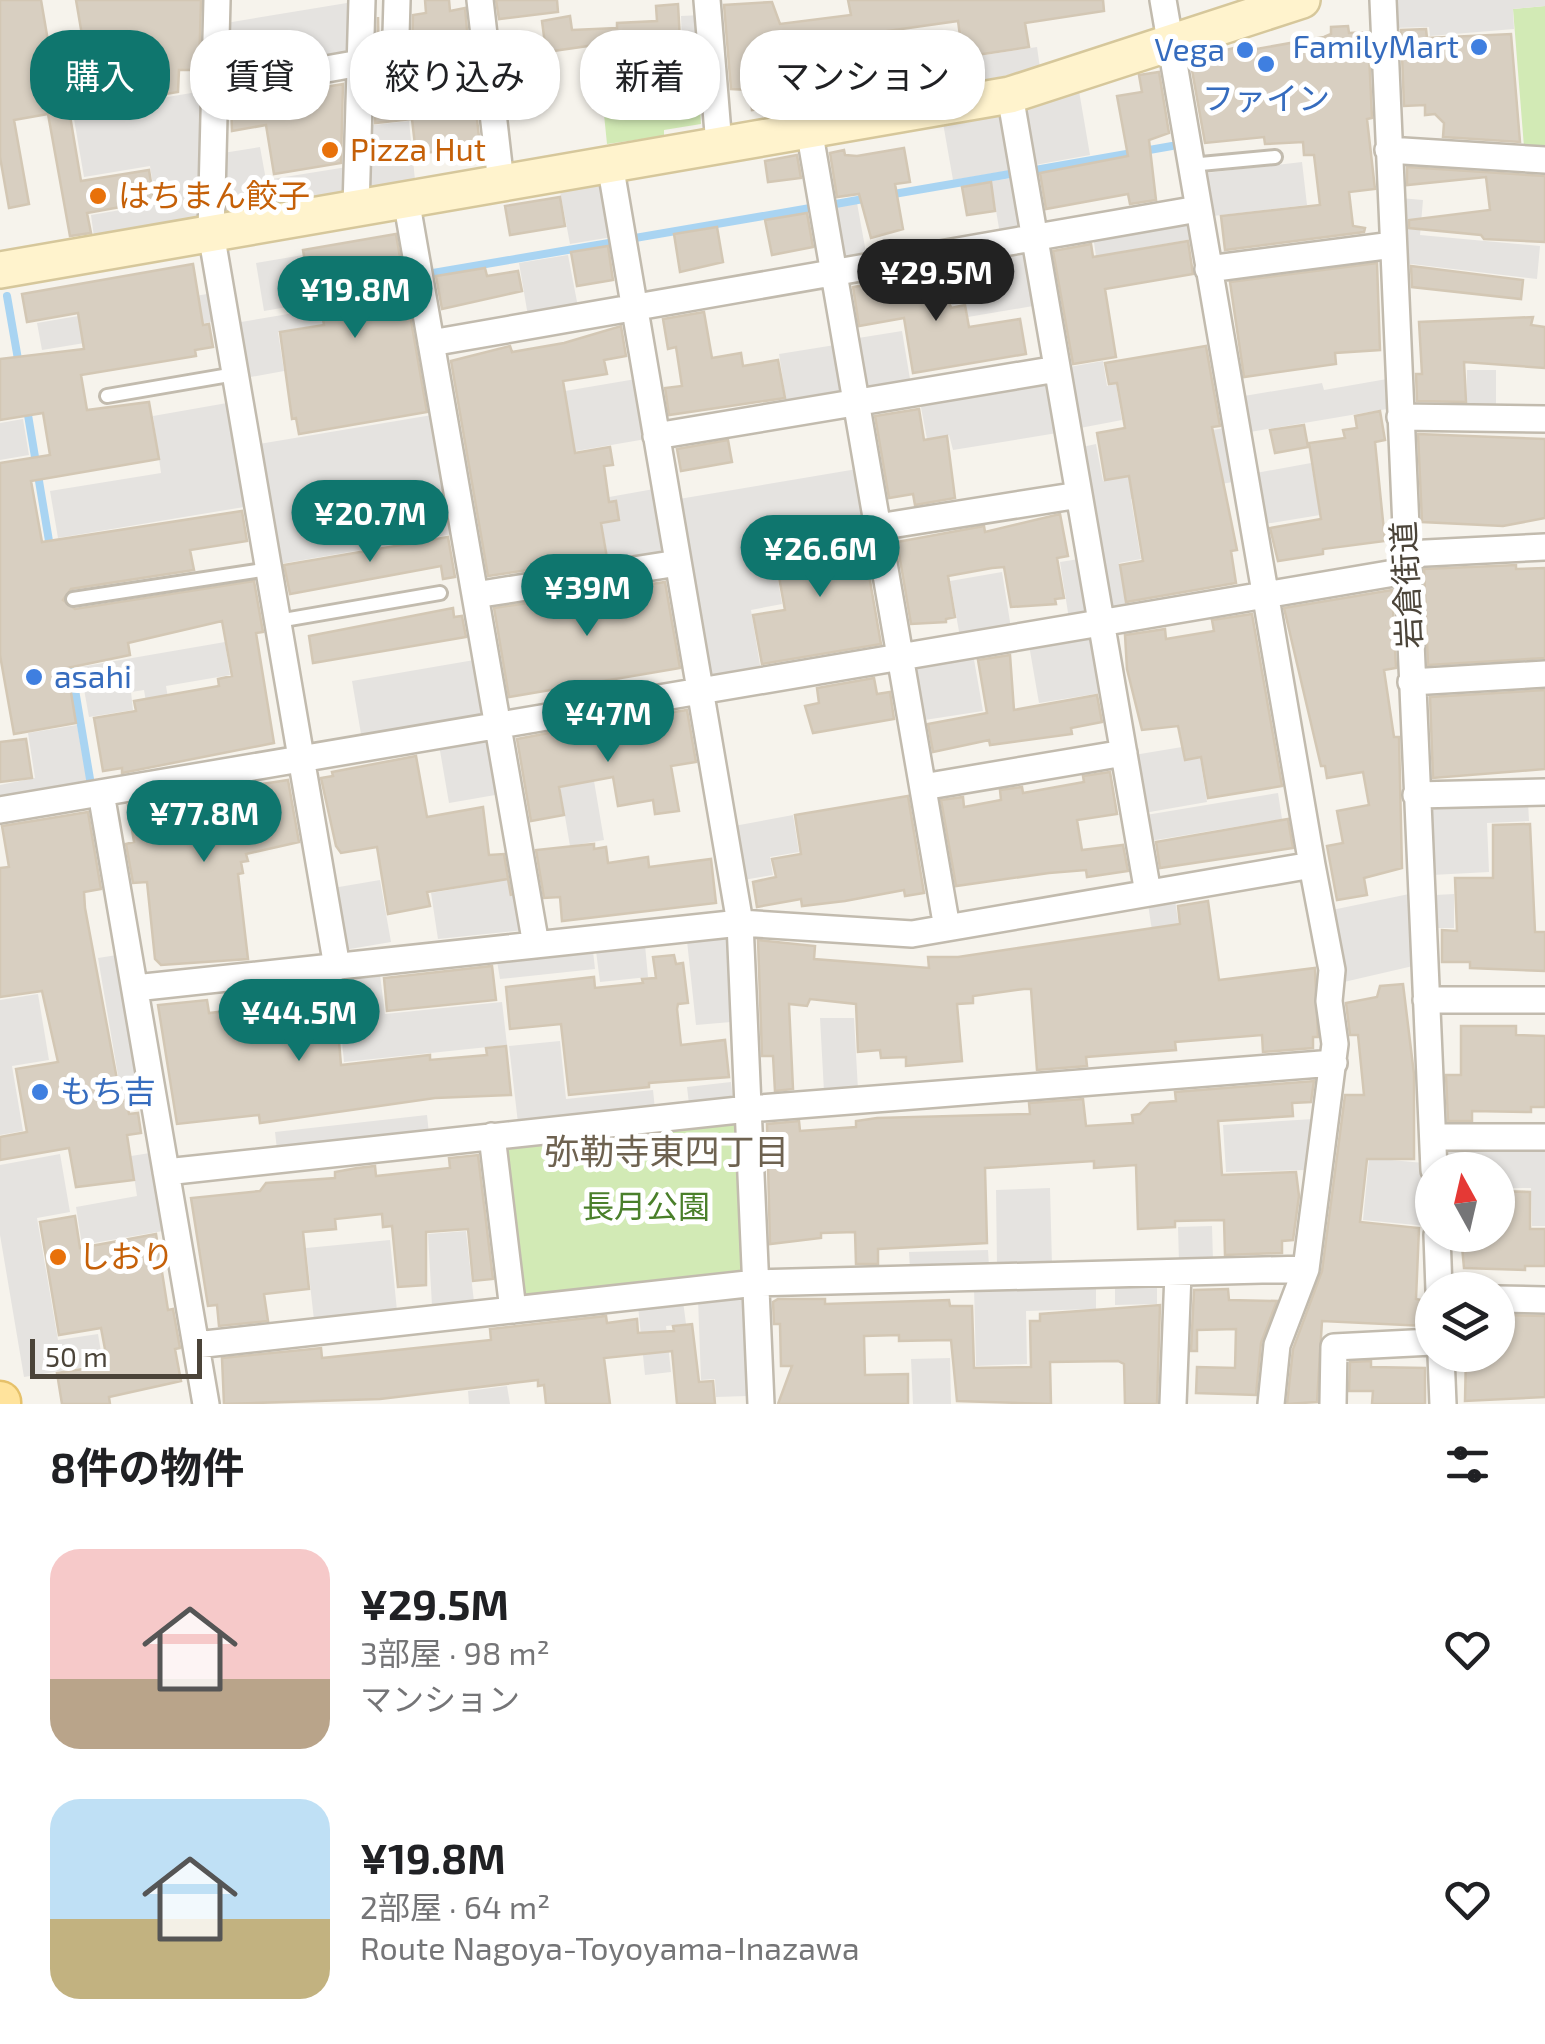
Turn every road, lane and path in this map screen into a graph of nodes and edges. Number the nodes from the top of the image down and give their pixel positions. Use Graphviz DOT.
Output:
graph roads {
  1 [pos="217,0"];
  2 [pos="362,0"];
  3 [pos="397,0"];
  4 [pos="480,0"];
  5 [pos="708,0"];
  6 [pos="1163,0"];
  7 [pos="1302,0"];
  8 [pos="1383,0"];
  9 [pos="216,30"];
  10 [pos="361,30"];
  11 [pos="397,30"];
  12 [pos="483,30"];
  13 [pos="1170,46"];
  14 [pos="1010,95"];
  15 [pos="214,120"];
  16 [pos="358,120"];
  17 [pos="494,120"];
  18 [pos="810,130"];
  19 [pos="719,145"];
  20 [pos="1388,150"];
  21 [pos="1275,156"];
  22 [pos="1545,160"];
  23 [pos="610,164"];
  24 [pos="1190,165"];
  25 [pos="501,183"];
  26 [pos="406,199"];
  27 [pos="356,208"];
  28 [pos="1198,209"];
  29 [pos="211,233"];
  30 [pos="1036,237"];
  31 [pos="1393,245"];
  32 [pos="1208,268"];
  33 [pos="0,270"];
  34 [pos="834,272"];
  35 [pos="634,308"];
  36 [pos="431,343"];
  37 [pos="1057,369"];
  38 [pos="235,374"];
  39 [pos="108,396"];
  40 [pos="857,403"];
  41 [pos="1400,418"];
  42 [pos="1545,419"];
  43 [pos="656,436"];
  44 [pos="1079,494"];
  45 [pos="878,527"];
  46 [pos="1545,547"];
  47 [pos="678,562"];
  48 [pos="1406,562"];
  49 [pos="269,569"];
  50 [pos="440,593"];
  51 [pos="475,595"];
  52 [pos="1265,595"];
  53 [pos="73,599"];
  54 [pos="278,621"];
  55 [pos="1102,622"];
  56 [pos="901,657"];
  57 [pos="1545,674"];
  58 [pos="1411,682"];
  59 [pos="700,691"];
  60 [pos="498,725"];
  61 [pos="1124,753"];
  62 [pos="301,759"];
  63 [pos="923,787"];
  64 [pos="1545,792"];
  65 [pos="101,793"];
  66 [pos="1416,796"];
  67 [pos="0,810"];
  68 [pos="1312,865"];
  69 [pos="1148,893"];
  70 [pos="740,923"];
  71 [pos="948,928"];
  72 [pos="536,945"];
  73 [pos="336,966"];
  74 [pos="134,988"];
  75 [pos="1426,1000"];
  76 [pos="1545,1000"];
  77 [pos="1334,1063"];
  78 [pos="748,1109"];
  79 [pos="492,1136"];
  80 [pos="1433,1137"];
  81 [pos="1545,1137"];
  82 [pos="1433,1152"];
  83 [pos="166,1172"];
  84 [pos="1306,1269"];
  85 [pos="1178,1273"];
  86 [pos="756,1284"];
  87 [pos="1515,1299"];
  88 [pos="1545,1300"];
  89 [pos="512,1310"];
  90 [pos="1415,1343"];
  91 [pos="196,1345"];
  92 [pos="1442,1372"];
  93 [pos="206,1404"];
  94 [pos="761,1404"];
  95 [pos="1173,1404"];
  96 [pos="1271,1404"];
  97 [pos="1333,1404"];
  98 [pos="1443,1404"];
  1 -- 9 [label="street"];
  2 -- 10 [label="street"];
  3 -- 11 [label="street"];
  4 -- 12 [label="street"];
  5 -- 19 [label="street"];
  6 -- 13 [label="street"];
  7 -- 13 [label="main road"];
  8 -- 20 [label="street, 岩倉街道"];
  13 -- 14 [label="main road"];
  13 -- 24 [label="street"];
  14 -- 18 [label="main road"];
  14 -- 30 [label="street"];
  15 -- 29 [label="street"];
  16 -- 27 [label="street"];
  17 -- 25 [label="street"];
  18 -- 19 [label="main road"];
  18 -- 34 [label="street"];
  19 -- 23 [label="main road"];
  20 -- 22 [label="street"];
  20 -- 31 [label="street, 岩倉街道"];
  21 -- 24 [label="lane"];
  23 -- 25 [label="main road"];
  23 -- 35 [label="street"];
  24 -- 28 [label="street"];
  25 -- 26 [label="main road"];
  26 -- 27 [label="main road"];
  26 -- 36 [label="street"];
  27 -- 29 [label="main road"];
  28 -- 30 [label="street"];
  28 -- 32 [label="street"];
  29 -- 33 [label="main road"];
  29 -- 38 [label="street"];
  30 -- 34 [label="street"];
  30 -- 37 [label="street"];
  31 -- 32 [label="street"];
  31 -- 41 [label="street, 岩倉街道"];
  32 -- 52 [label="street"];
  34 -- 35 [label="street"];
  34 -- 40 [label="street"];
  35 -- 36 [label="street"];
  35 -- 43 [label="street"];
  36 -- 51 [label="street"];
  37 -- 40 [label="street"];
  37 -- 44 [label="street"];
  38 -- 39 [label="lane"];
  38 -- 49 [label="street"];
  40 -- 43 [label="street"];
  40 -- 45 [label="street"];
  41 -- 42 [label="street"];
  41 -- 48 [label="street, 岩倉街道"];
  43 -- 47 [label="street"];
  44 -- 45 [label="street"];
  44 -- 55 [label="street"];
  45 -- 56 [label="street"];
  46 -- 48 [label="street"];
  47 -- 51 [label="street"];
  47 -- 59 [label="street"];
  48 -- 52 [label="street"];
  48 -- 58 [label="street, 岩倉街道"];
  49 -- 53 [label="lane"];
  49 -- 54 [label="street"];
  50 -- 54 [label="lane"];
  51 -- 60 [label="street"];
  52 -- 55 [label="street"];
  52 -- 68 [label="street"];
  54 -- 62 [label="street"];
  55 -- 56 [label="street"];
  55 -- 61 [label="street"];
  56 -- 59 [label="street"];
  56 -- 63 [label="street"];
  57 -- 58 [label="street"];
  58 -- 66 [label="street, 岩倉街道"];
  59 -- 60 [label="street"];
  59 -- 70 [label="street"];
  60 -- 62 [label="street"];
  60 -- 72 [label="street"];
  61 -- 63 [label="street"];
  61 -- 69 [label="street"];
  62 -- 65 [label="street"];
  62 -- 73 [label="street"];
  63 -- 71 [label="street"];
  64 -- 66 [label="street"];
  65 -- 67 [label="street"];
  65 -- 74 [label="street"];
  66 -- 75 [label="street, 岩倉街道"];
  68 -- 69 [label="street"];
  68 -- 77 [label="street"];
  69 -- 71 [label="street"];
  70 -- 71 [label="street"];
  70 -- 72 [label="street"];
  70 -- 78 [label="street"];
  72 -- 73 [label="street"];
  73 -- 74 [label="street"];
  74 -- 83 [label="street"];
  75 -- 76 [label="street"];
  75 -- 80 [label="street, 岩倉街道"];
  77 -- 78 [label="street"];
  77 -- 84 [label="street"];
  78 -- 79 [label="street"];
  78 -- 86 [label="street"];
  79 -- 83 [label="street"];
  79 -- 89 [label="street"];
  80 -- 81 [label="street"];
  80 -- 82 [label="street, 岩倉街道"];
  83 -- 91 [label="street"];
  84 -- 85 [label="street"];
  84 -- 96 [label="street"];
  85 -- 86 [label="street"];
  85 -- 95 [label="street"];
  86 -- 89 [label="street"];
  86 -- 94 [label="street"];
  87 -- 88 [label="street"];
  89 -- 91 [label="street"];
  90 -- 97 [label="street"];
  91 -- 93 [label="street"];
  92 -- 98 [label="street"];
}
